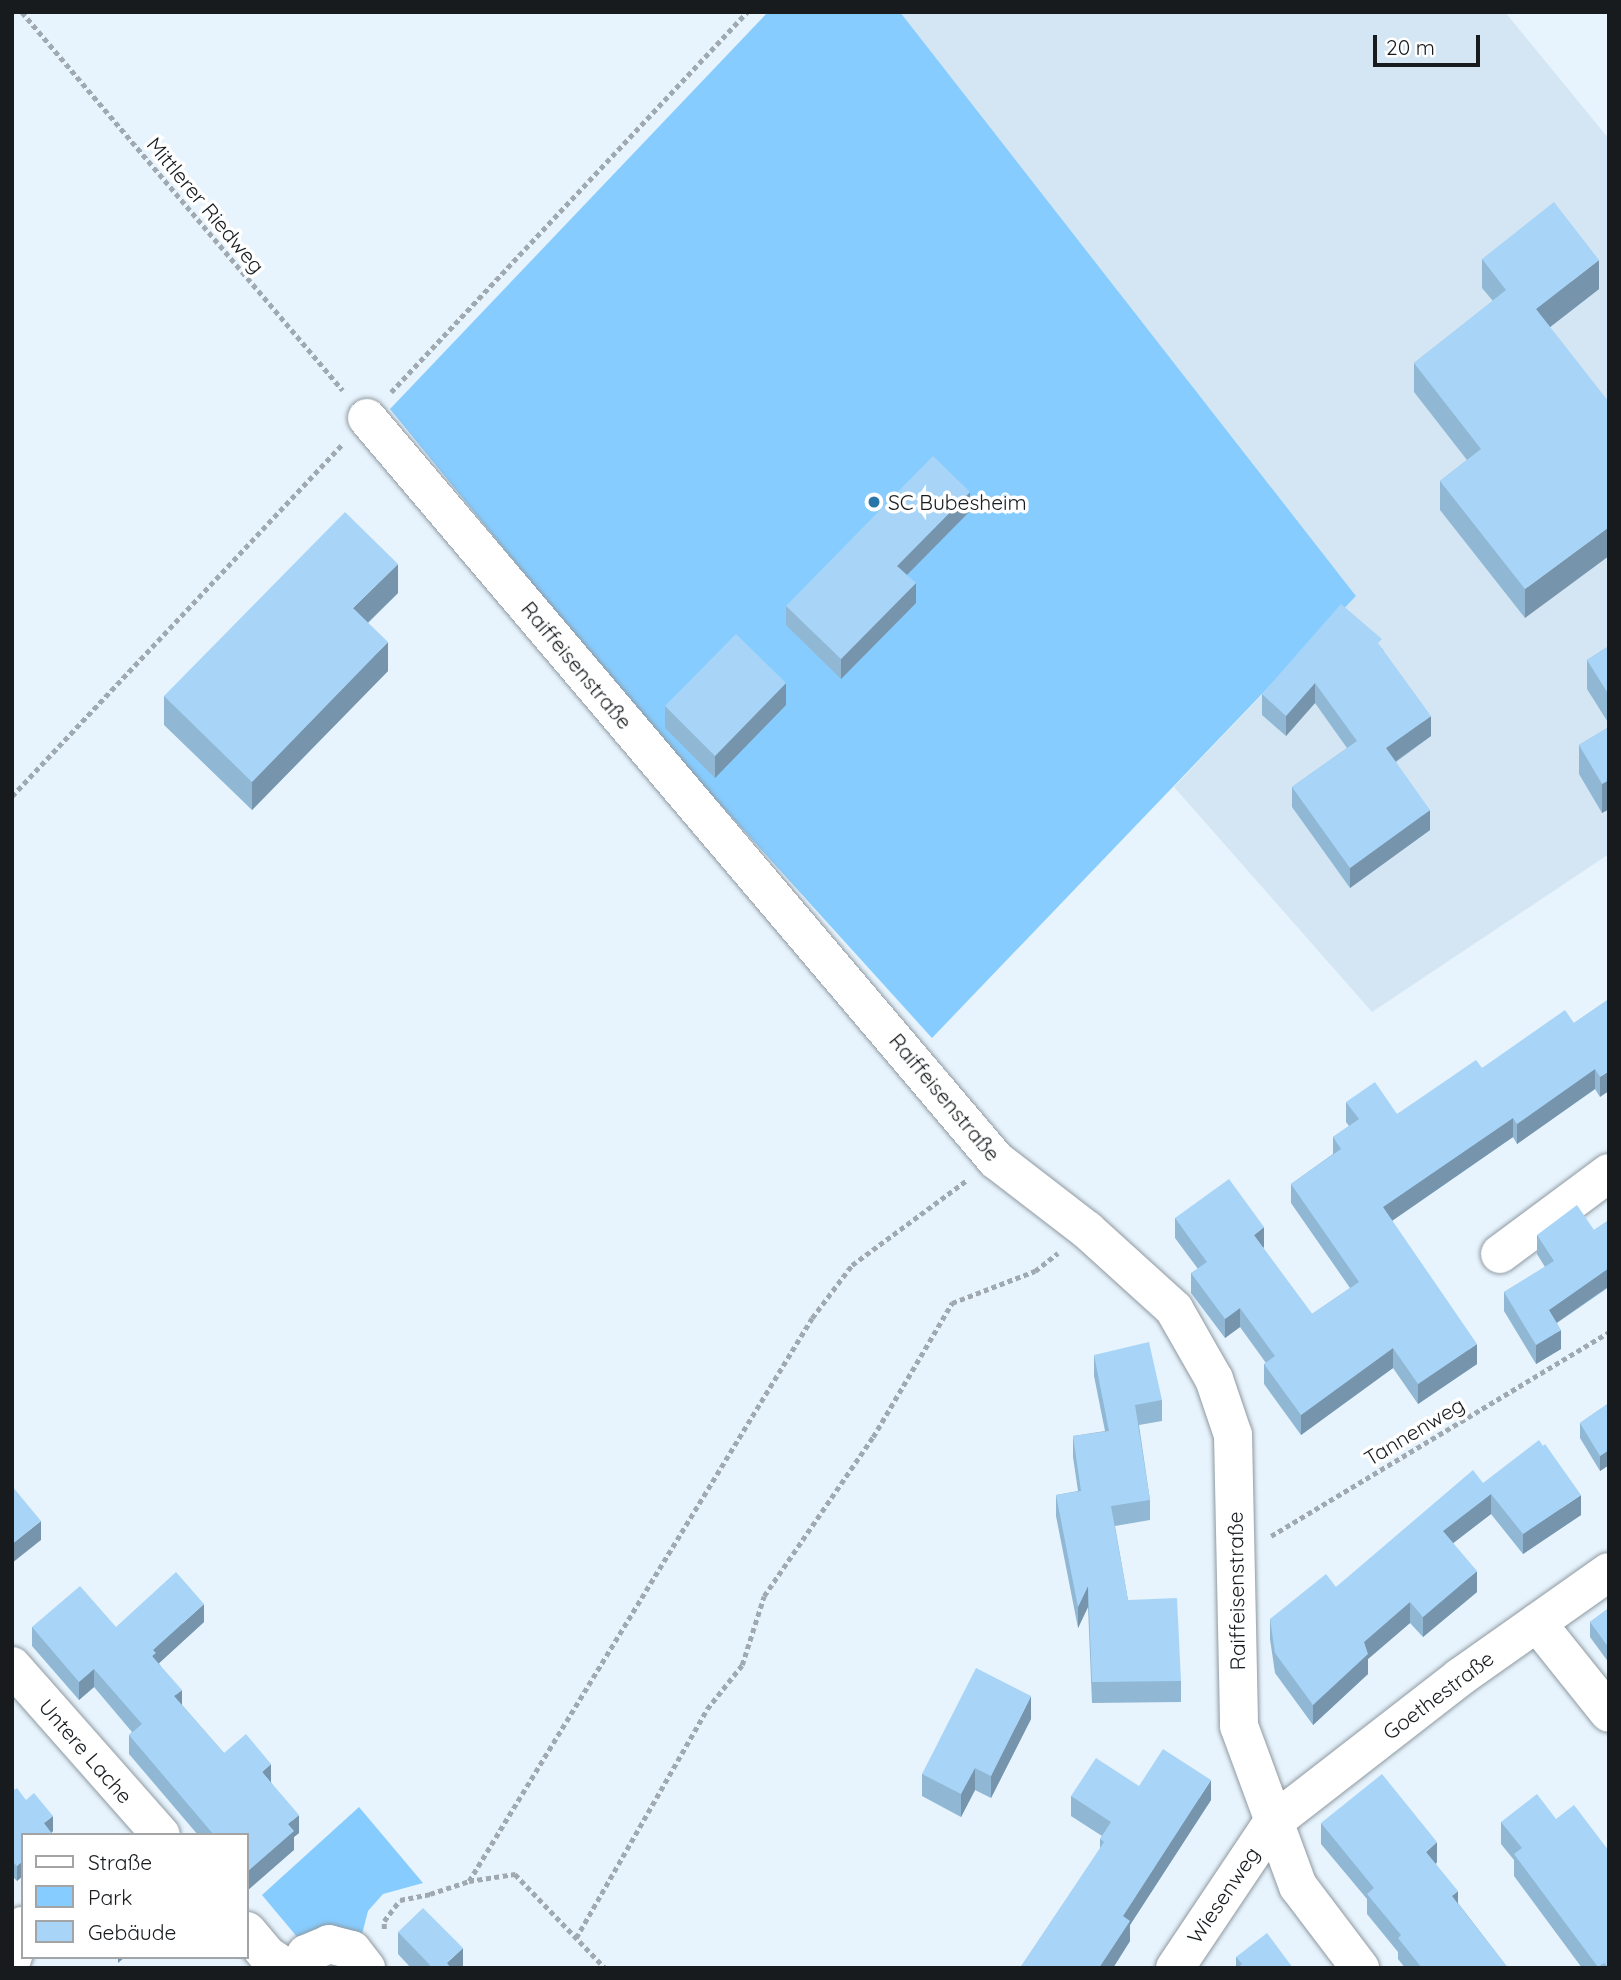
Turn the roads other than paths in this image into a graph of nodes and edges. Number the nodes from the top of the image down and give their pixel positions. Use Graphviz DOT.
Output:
graph roads {
  1 [pos="367,418"];
  2 [pos="1609,1173"];
  3 [pos="1500,1254"];
  4 [pos="1609,1572"];
  5 [pos="1537,1623"];
  6 [pos="12,1667"];
  7 [pos="1609,1713"];
  8 [pos="1272,1823"];
  9 [pos="144,1829"];
  10 [pos="21,1932"];
  11 [pos="248,1932"];
  12 [pos="12,1959"];
  13 [pos="364,1963"];
  14 [pos="286,1968"];
  15 [pos="297,1968"];
  16 [pos="1175,1968"];
  17 [pos="1360,1968"];
  1 -- 8 [label="street, Raiffeisenstraße"];
  2 -- 3 [label="street"];
  4 -- 5 [label="street, Goethestraße"];
  5 -- 7 [label="street"];
  5 -- 8 [label="street, Goethestraße"];
  6 -- 9 [label="street, Untere Lache"];
  8 -- 16 [label="street, Wiesenweg"];
  8 -- 17 [label="street, Raiffeisenstraße"];
  10 -- 12 [label="street"];
  11 -- 14 [label="street"];
  13 -- 15 [label="street"];
}
